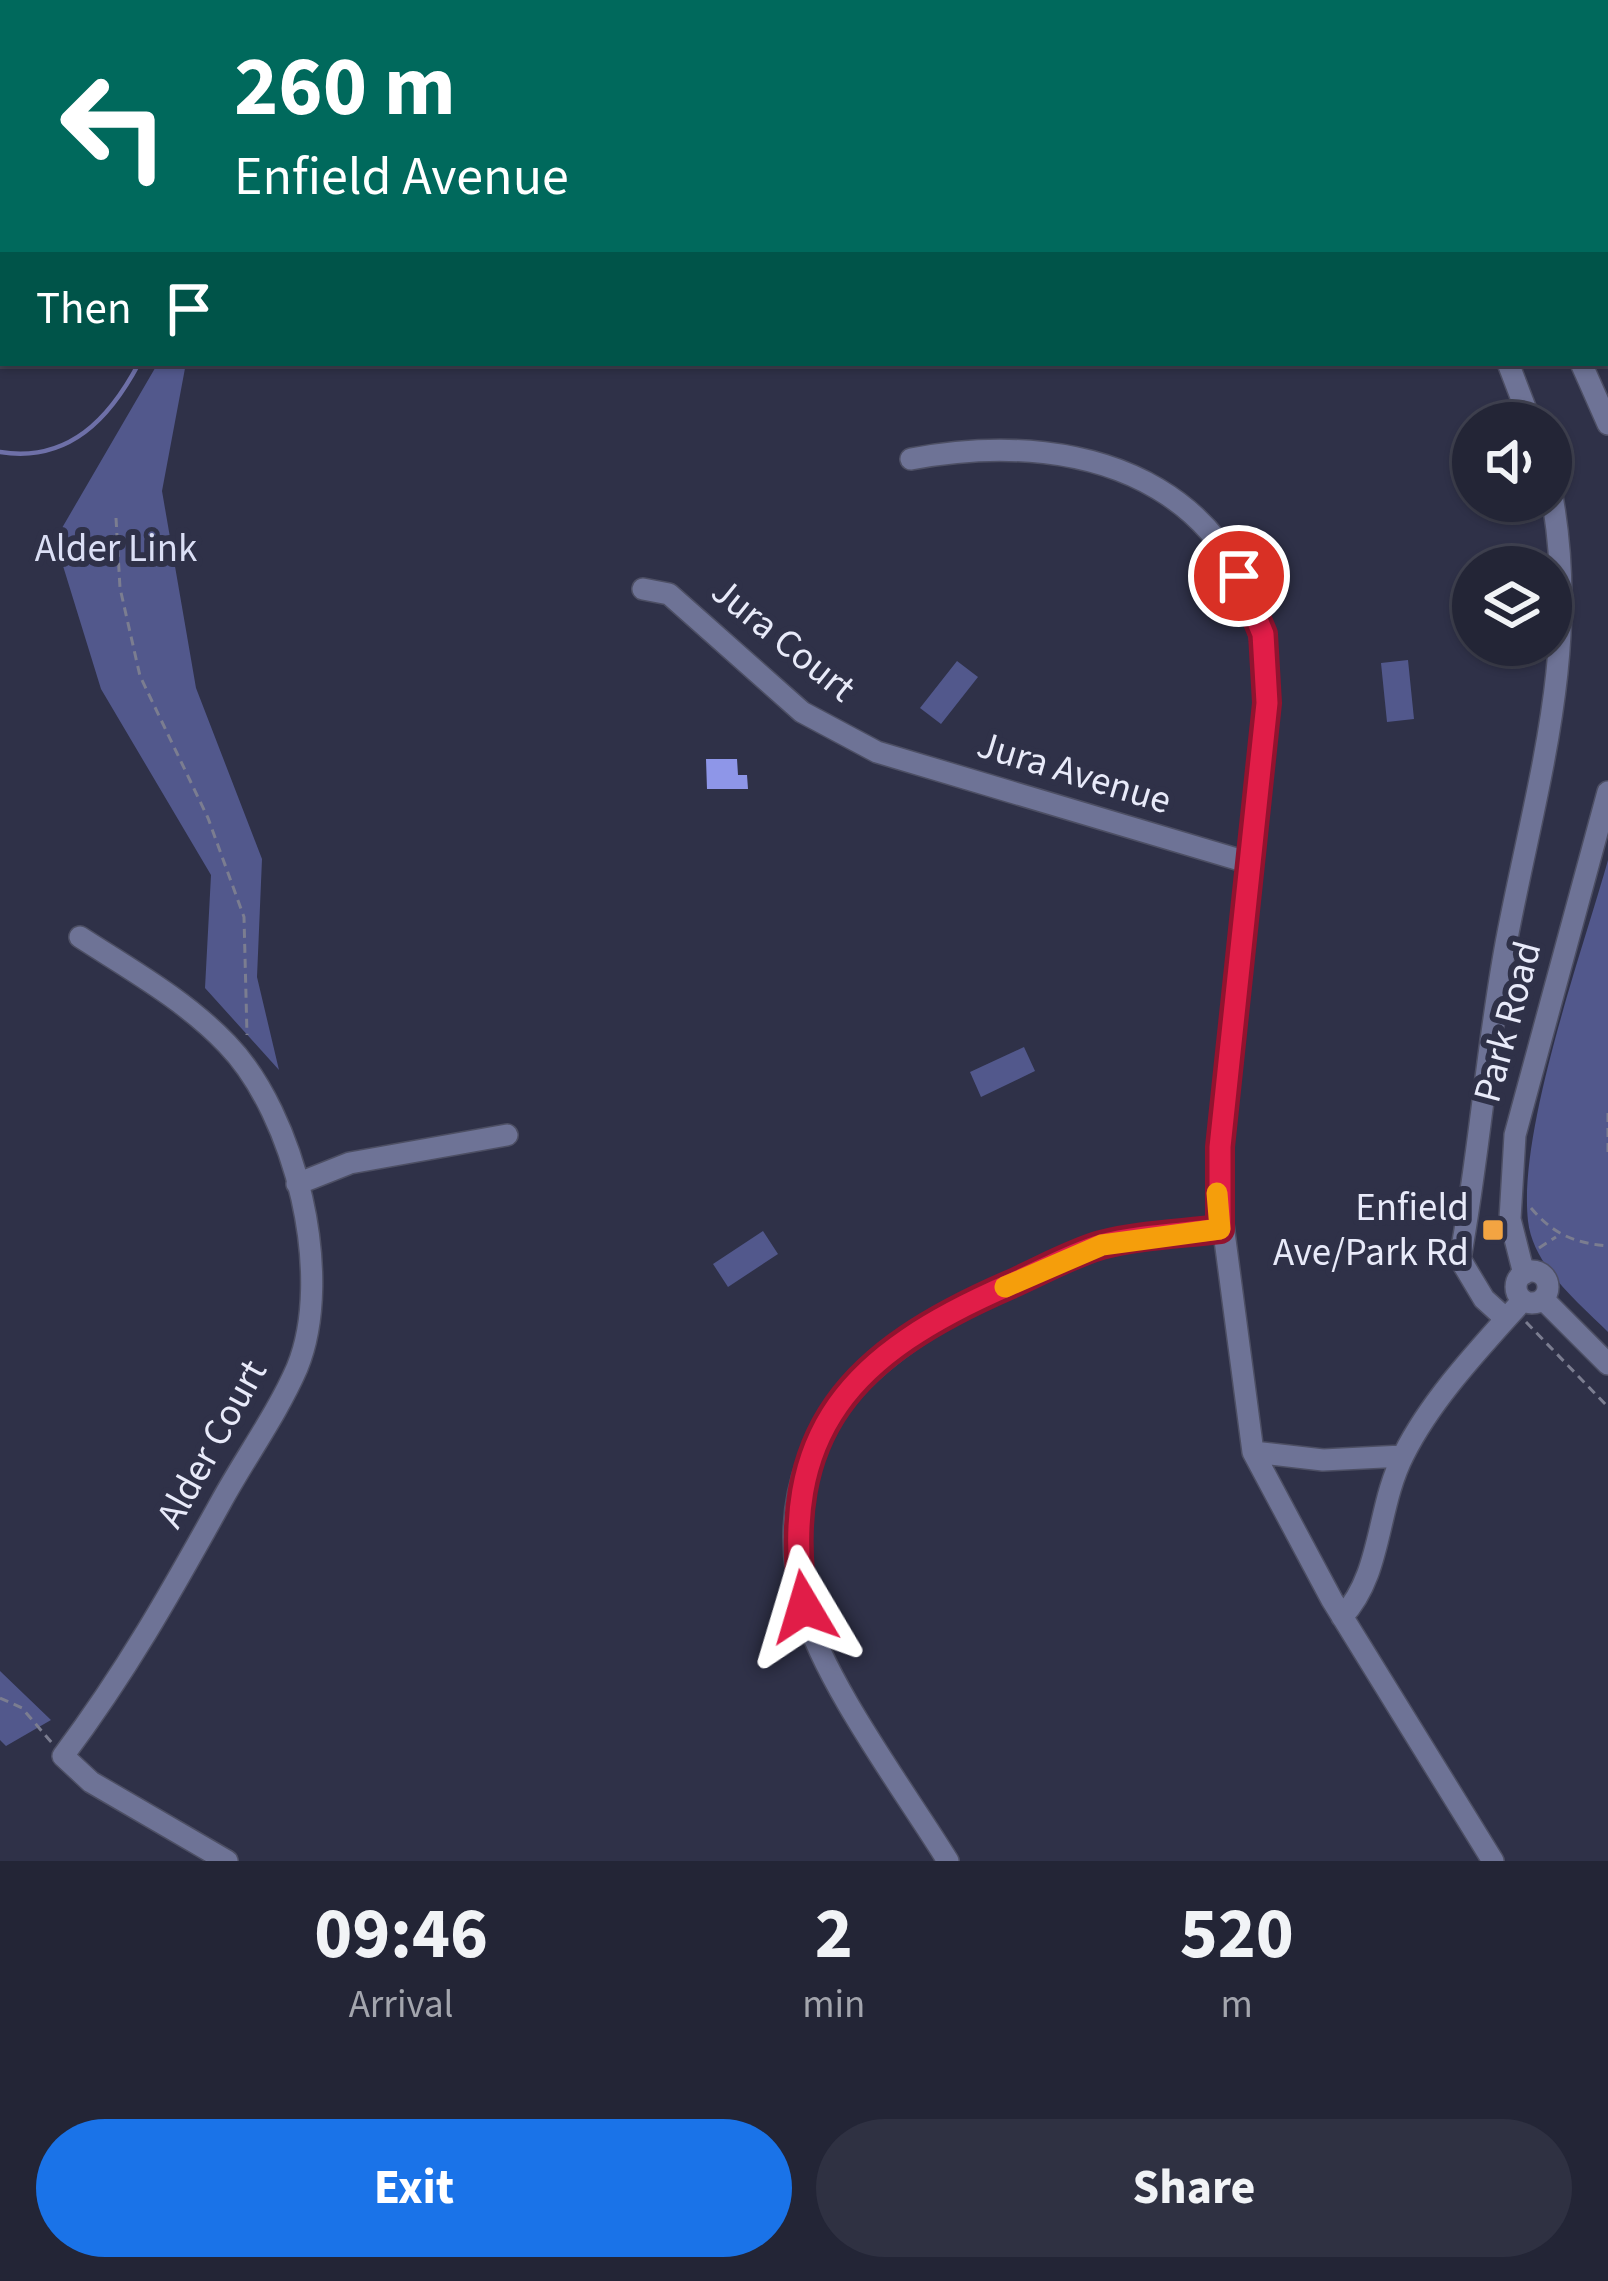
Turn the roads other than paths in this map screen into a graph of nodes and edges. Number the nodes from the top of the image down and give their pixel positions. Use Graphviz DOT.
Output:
graph roads {
  1 [pos="1509,366"];
  2 [pos="1582,366"];
  3 [pos="1523,402"];
  4 [pos="1608,424"];
  5 [pos="911,459"];
  6 [pos="1557,522"];
  7 [pos="643,589"];
  8 [pos="877,752"];
  9 [pos="1608,792"];
  10 [pos="1250,863"];
  11 [pos="80,938"];
  12 [pos="507,1135"];
  13 [pos="297,1184"];
  14 [pos="1220,1229"];
  15 [pos="1533,1299"];
  16 [pos="1506,1319"];
  17 [pos="1608,1364"];
  18 [pos="1253,1452"];
  19 [pos="1403,1456"];
  20 [pos="1337,1609"];
  21 [pos="227,1861"];
  22 [pos="948,1861"];
  23 [pos="1493,1861"];
  1 -- 3 [label="street"];
  2 -- 4 [label="street"];
  5 -- 10 [label="street"];
  6 -- 16 [label="street"];
  7 -- 8 [label="street, Jura Court"];
  8 -- 10 [label="street, Jura Avenue"];
  9 -- 15 [label="street, Park Road"];
  10 -- 14 [label="street"];
  11 -- 13 [label="street, Alder Court"];
  12 -- 13 [label="street"];
  13 -- 21 [label="street, Alder Court"];
  14 -- 18 [label="street"];
  14 -- 22 [label="street"];
  15 -- 16 [label="street"];
  15 -- 17 [label="street"];
  16 -- 19 [label="street"];
  18 -- 19 [label="street"];
  18 -- 20 [label="street"];
  19 -- 20 [label="street"];
  20 -- 23 [label="street"];
}
